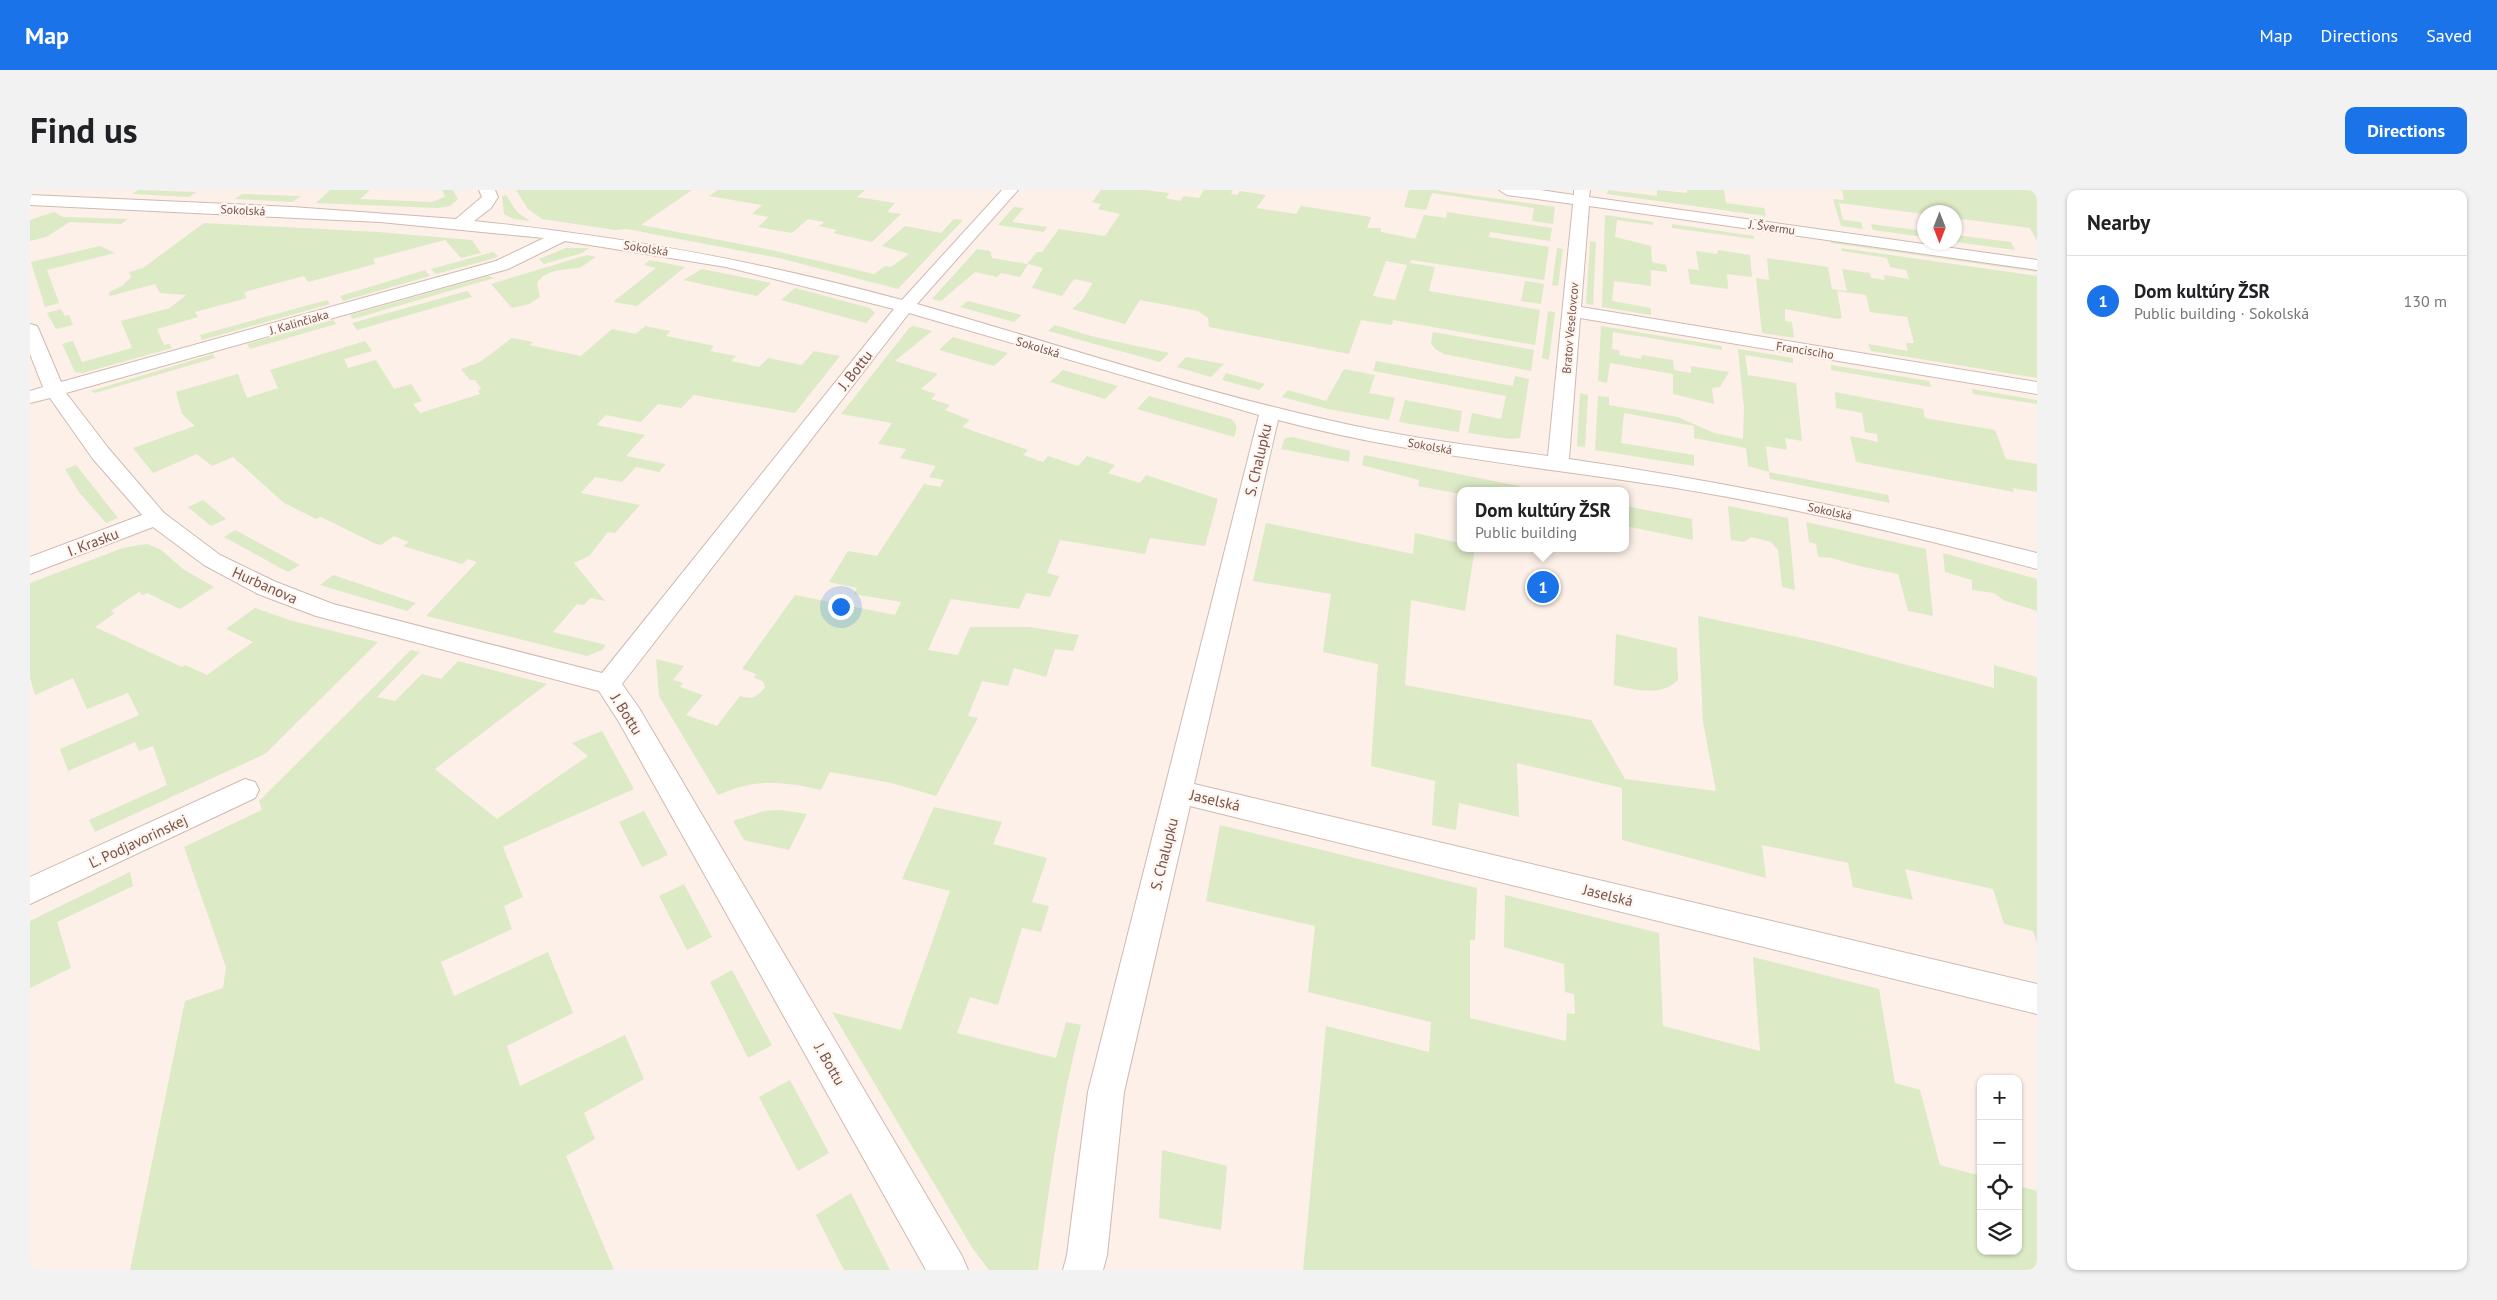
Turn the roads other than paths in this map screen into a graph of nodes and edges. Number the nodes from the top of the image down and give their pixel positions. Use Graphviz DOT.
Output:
graph roads {
  1 [pos="487,190"];
  2 [pos="1010,190"];
  3 [pos="1507,190"];
  4 [pos="1581,195"];
  5 [pos="33,202"];
  6 [pos="461,222"];
  7 [pos="563,235"];
  8 [pos="2037,264"];
  9 [pos="905,307"];
  10 [pos="1572,311"];
  11 [pos="30,330"];
  12 [pos="2037,388"];
  13 [pos="54,390"];
  14 [pos="30,397"];
  15 [pos="1270,411"];
  16 [pos="1558,466"];
  17 [pos="156,518"];
  18 [pos="2037,561"];
  19 [pos="30,566"];
  20 [pos="608,684"];
  21 [pos="245,790"];
  22 [pos="1179,792"];
  23 [pos="30,891"];
  24 [pos="2037,999"];
  25 [pos="948,1270"];
  26 [pos="1083,1270"];
  1 -- 6 [label="street"];
  2 -- 9 [label="street, J. Bottu"];
  3 -- 4 [label="street, J. Švermu"];
  4 -- 8 [label="street, J. Švermu"];
  4 -- 10 [label="street, Bratov Veselovcov"];
  5 -- 6 [label="street, Sokolská"];
  6 -- 7 [label="street, Sokolská"];
  7 -- 9 [label="street, Sokolská"];
  7 -- 13 [label="street, J. Kalinčiaka"];
  9 -- 15 [label="street, Sokolská"];
  9 -- 20 [label="street, J. Bottu"];
  10 -- 12 [label="street, Francisciho"];
  10 -- 16 [label="street, Bratov Veselovcov"];
  11 -- 13 [label="street, Hurbanova"];
  13 -- 14 [label="street, J. Kalinčiaka"];
  13 -- 17 [label="street, Hurbanova"];
  15 -- 16 [label="street, Sokolská"];
  15 -- 22 [label="street, S. Chalupku"];
  16 -- 18 [label="street, Sokolská"];
  17 -- 19 [label="street, I. Krasku"];
  17 -- 20 [label="street, Hurbanova"];
  20 -- 25 [label="street, J. Bottu"];
  21 -- 23 [label="street, Ľ. Podjavorinskej"];
  22 -- 24 [label="street, Jaselská"];
  22 -- 26 [label="street, S. Chalupku"];
}
